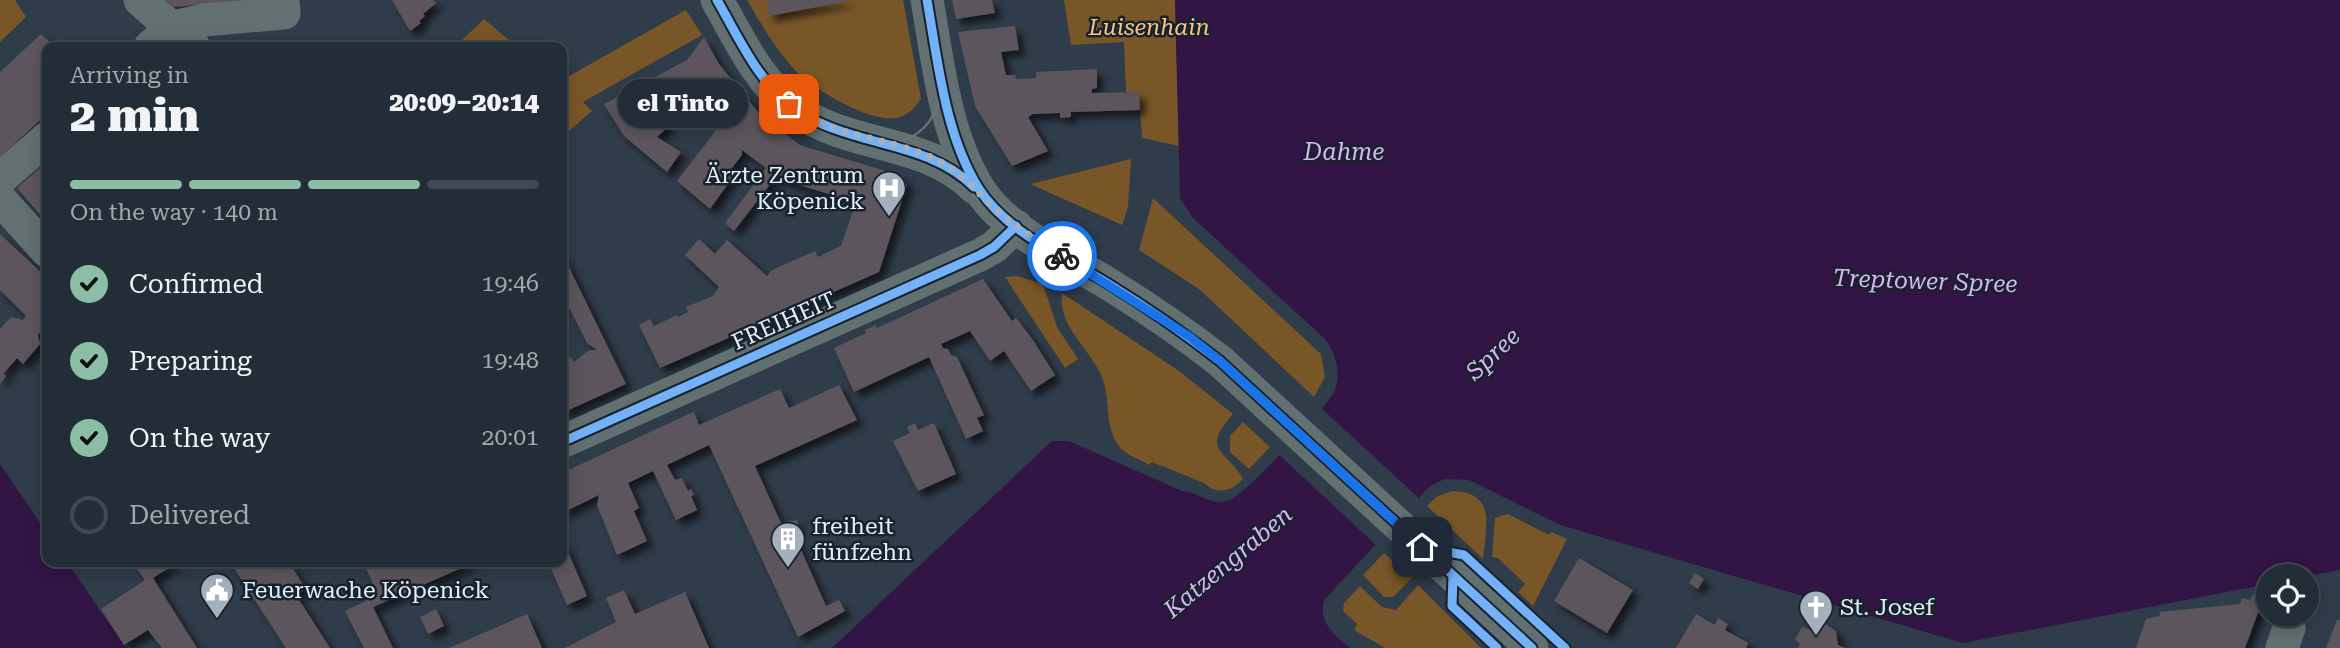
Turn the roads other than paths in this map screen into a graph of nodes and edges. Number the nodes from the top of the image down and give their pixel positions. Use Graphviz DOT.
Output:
graph roads {
  1 [pos="139,0"];
  2 [pos="717,0"];
  3 [pos="927,0"];
  4 [pos="284,6"];
  5 [pos="172,41"];
  6 [pos="946,91"];
  7 [pos="42,142"];
  8 [pos="893,145"];
  9 [pos="0,179"];
  10 [pos="0,199"];
  11 [pos="990,203"];
  12 [pos="1016,226"];
  13 [pos="42,245"];
  14 [pos="567,440"];
  15 [pos="1532,648"];
  1 -- 5 [label="street"];
  2 -- 8 [label="street"];
  3 -- 6 [label="street"];
  4 -- 5 [label="street"];
  6 -- 8 [label="street"];
  6 -- 11 [label="street"];
  7 -- 9 [label="street"];
  8 -- 11 [label="street"];
  10 -- 13 [label="street"];
  11 -- 12 [label="street"];
  12 -- 14 [label="street, FREIHEIT"];
  12 -- 15 [label="street"];
}
